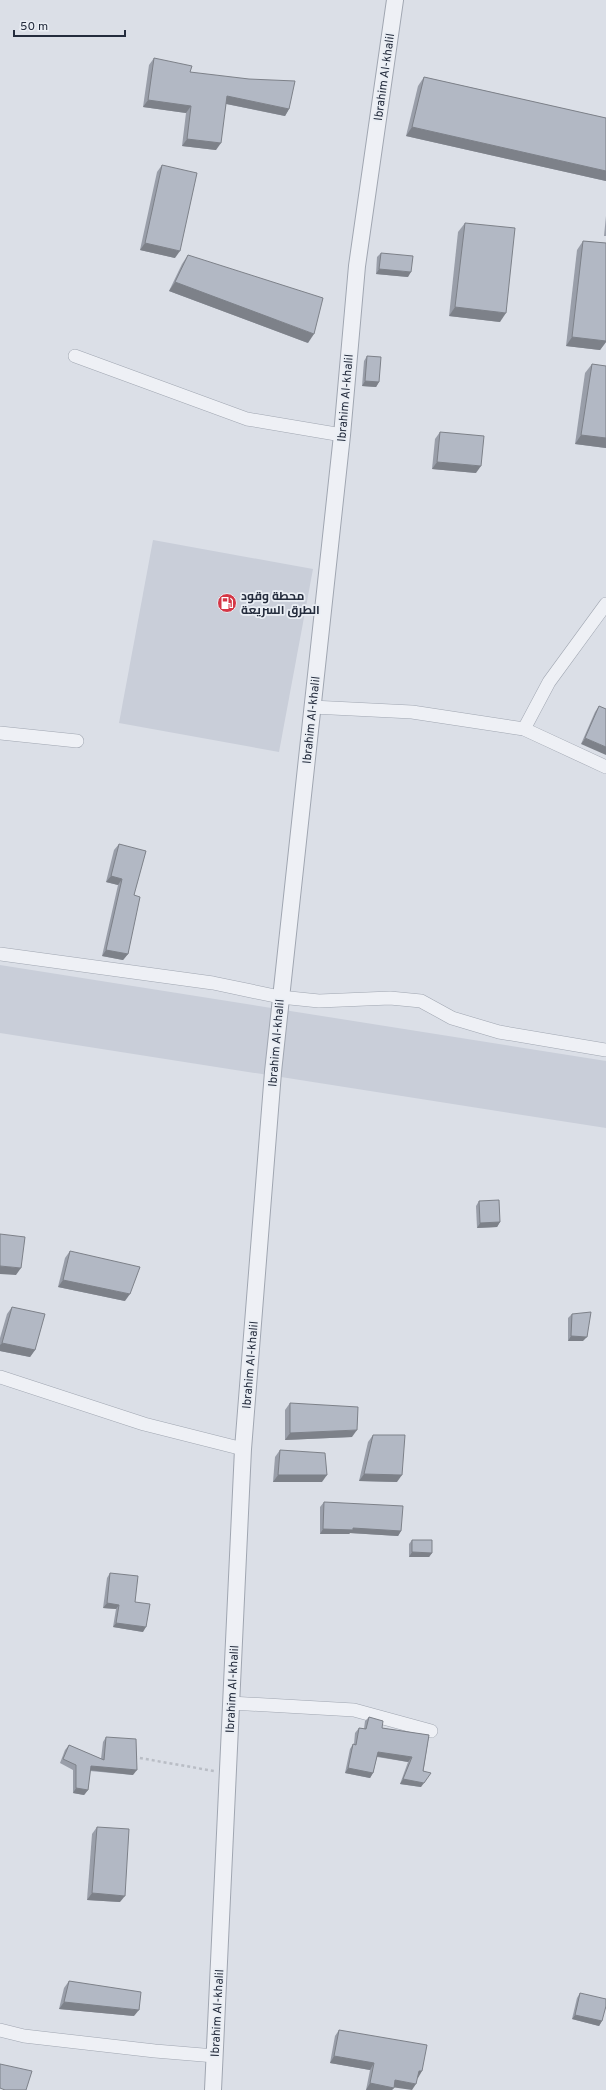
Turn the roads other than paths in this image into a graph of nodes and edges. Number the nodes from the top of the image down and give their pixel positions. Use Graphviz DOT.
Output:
graph roads {
  1 [pos="395,0"];
  2 [pos="75,356"];
  3 [pos="342,435"];
  4 [pos="606,604"];
  5 [pos="312,707"];
  6 [pos="524,729"];
  7 [pos="0,733"];
  8 [pos="77,742"];
  9 [pos="606,767"];
  10 [pos="0,954"];
  11 [pos="280,997"];
  12 [pos="606,1050"];
  13 [pos="0,1377"];
  14 [pos="243,1450"];
  15 [pos="231,1703"];
  16 [pos="431,1731"];
  17 [pos="0,2030"];
  18 [pos="214,2056"];
  19 [pos="213,2090"];
  1 -- 3 [label="street, Ibrahim Al-khalil"];
  2 -- 3 [label="street"];
  3 -- 5 [label="street, Ibrahim Al-khalil"];
  4 -- 6 [label="street"];
  5 -- 6 [label="street"];
  5 -- 11 [label="street, Ibrahim Al-khalil"];
  6 -- 9 [label="street"];
  7 -- 8 [label="street"];
  10 -- 11 [label="street"];
  11 -- 12 [label="street"];
  11 -- 14 [label="street, Ibrahim Al-khalil"];
  13 -- 14 [label="street"];
  14 -- 15 [label="street, Ibrahim Al-khalil"];
  15 -- 16 [label="street"];
  15 -- 18 [label="street, Ibrahim Al-khalil"];
  17 -- 18 [label="street"];
  18 -- 19 [label="street, Ibrahim Al-khalil"];
}
